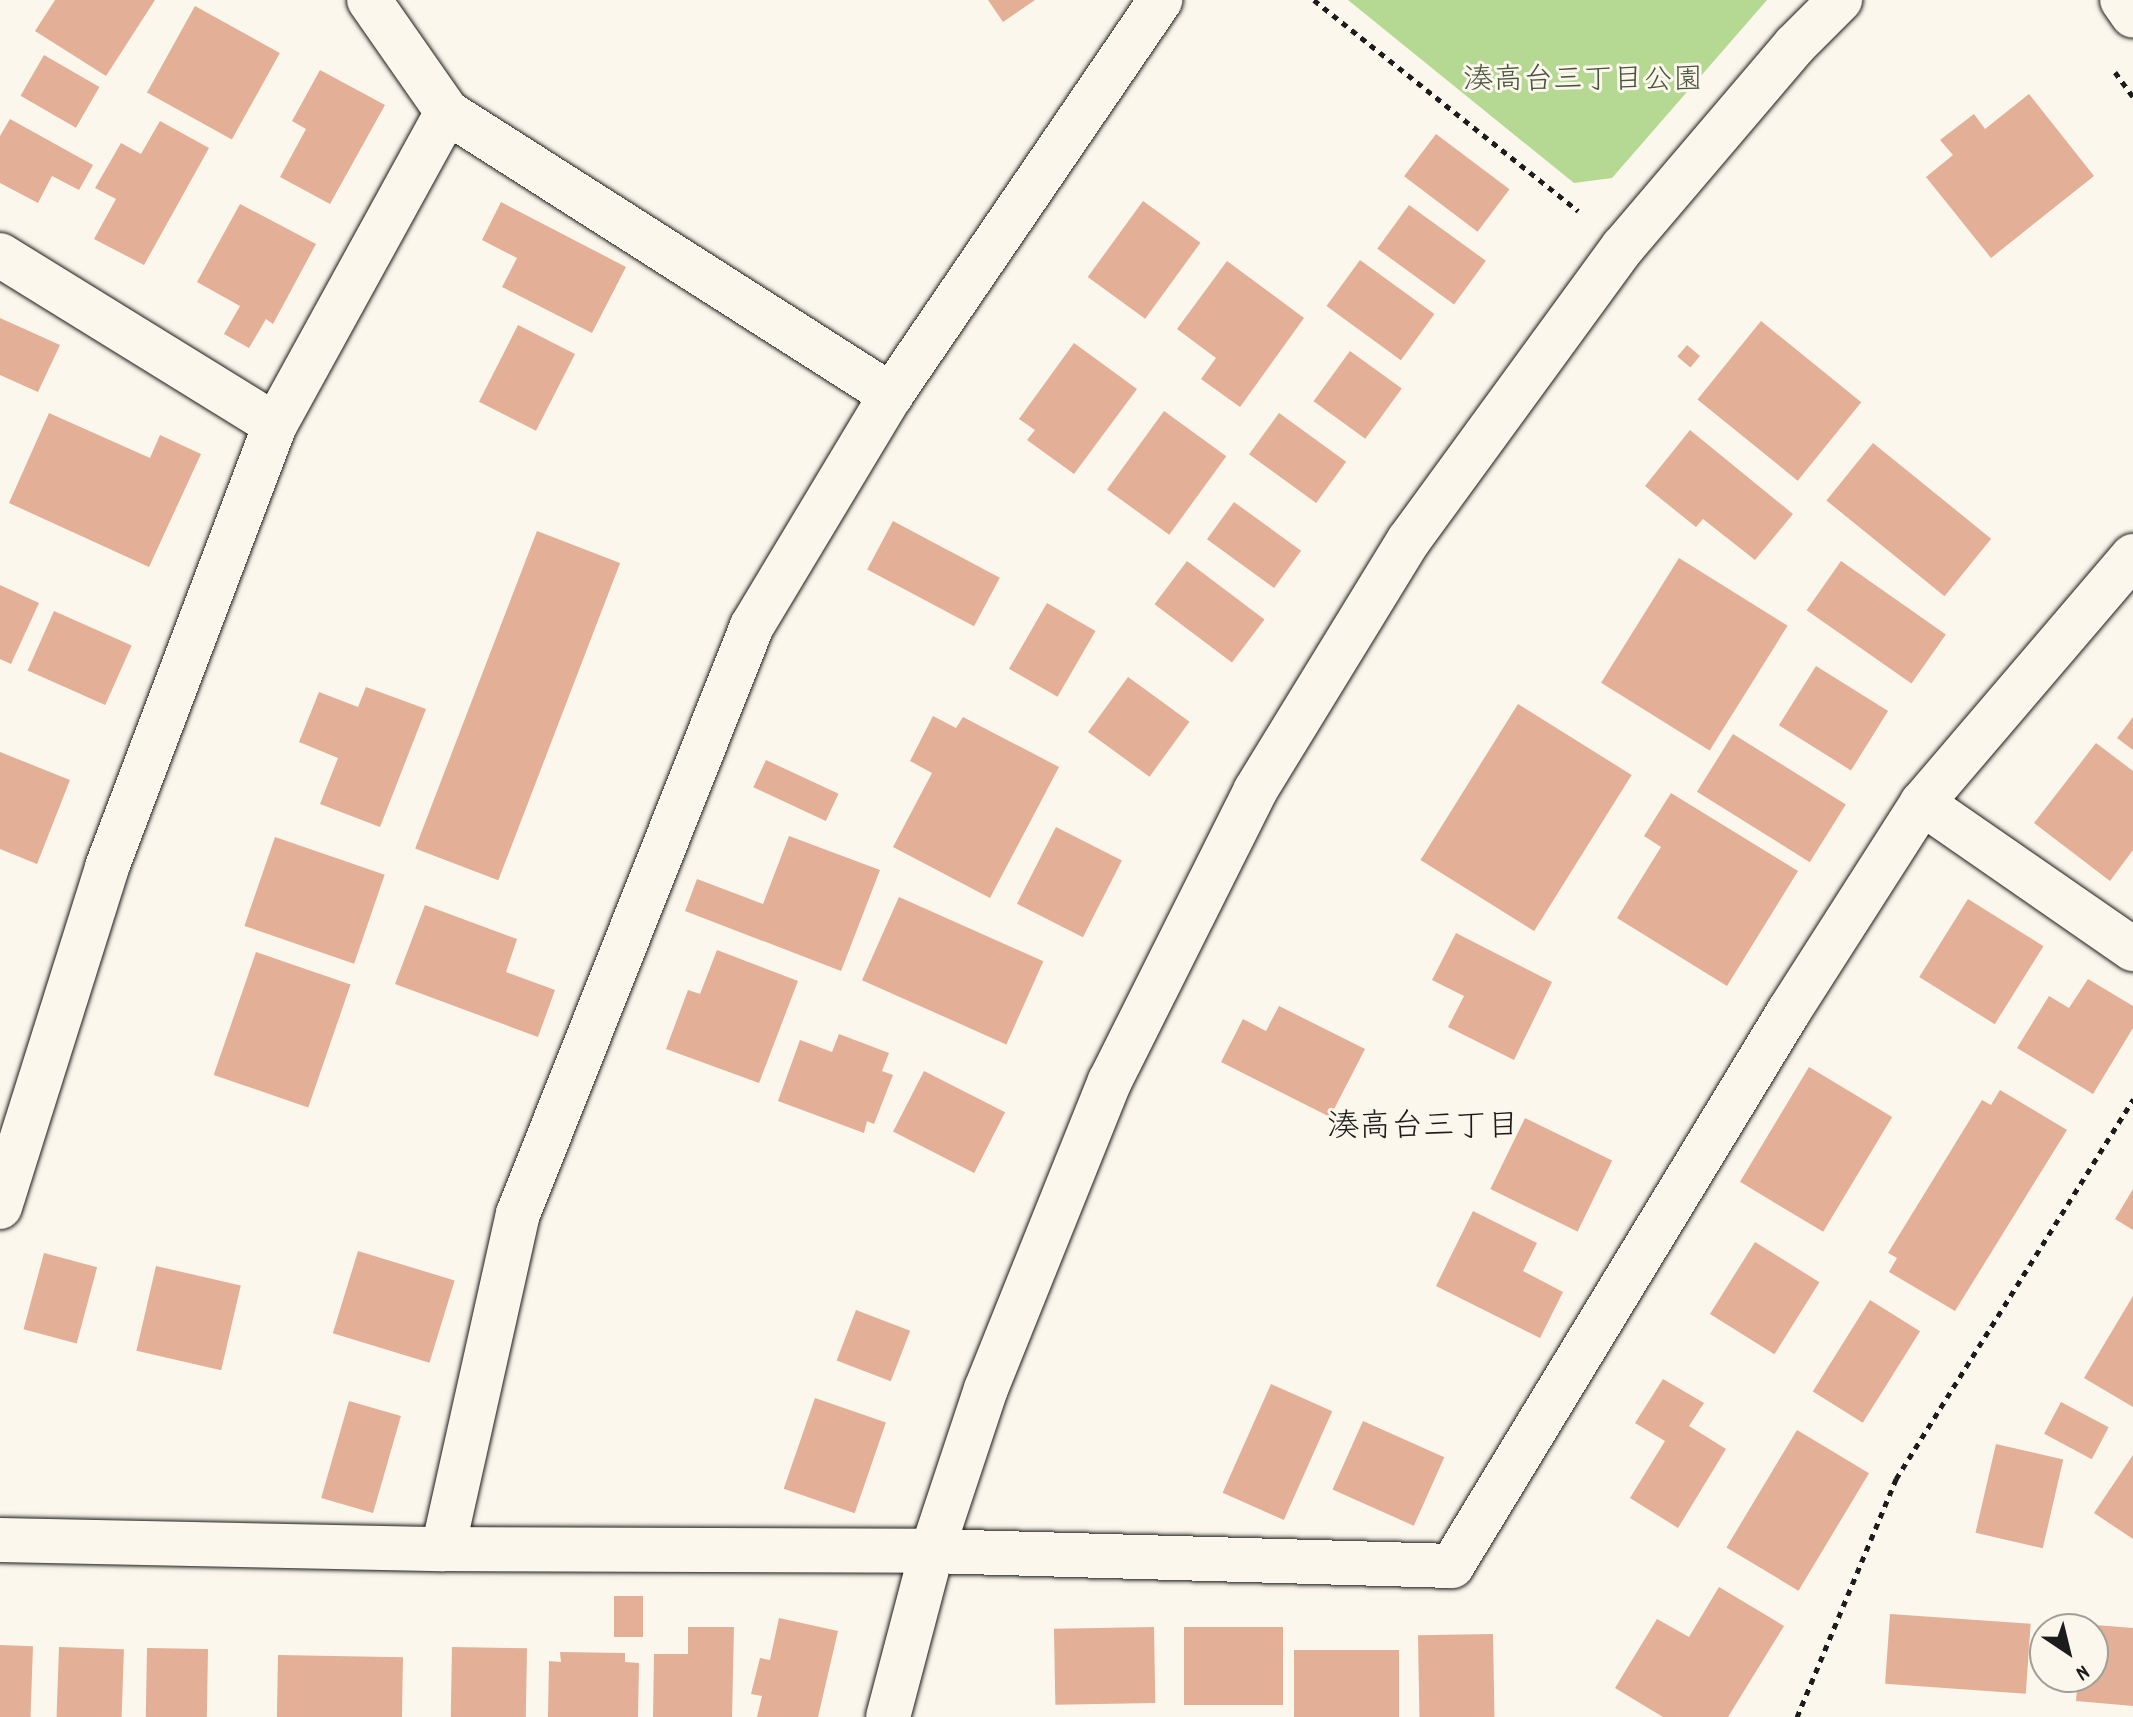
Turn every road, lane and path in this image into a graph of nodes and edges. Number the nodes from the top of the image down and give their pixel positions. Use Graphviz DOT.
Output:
graph roads {
  1 [pos="369,0"];
  2 [pos="1160,0"];
  3 [pos="1314,0"];
  4 [pos="1840,0"];
  5 [pos="2122,0"];
  6 [pos="2133,16"];
  7 [pos="447,112"];
  8 [pos="1588,220"];
  9 [pos="0,255"];
  10 [pos="891,395"];
  11 [pos="275,425"];
  12 [pos="2133,556"];
  13 [pos="1922,803"];
  14 [pos="2133,949"];
  15 [pos="2133,1099"];
  16 [pos="0,1207"];
  17 [pos="0,1540"];
  18 [pos="443,1549"];
  19 [pos="932,1551"];
  20 [pos="888,1717"];
  21 [pos="1797,1717"];
  1 -- 7 [label="street"];
  2 -- 10 [label="street"];
  3 -- 8 [label="path"];
  4 -- 19 [label="street"];
  5 -- 6 [label="street"];
  7 -- 10 [label="street"];
  7 -- 11 [label="street"];
  9 -- 11 [label="street"];
  10 -- 18 [label="street"];
  11 -- 16 [label="street"];
  12 -- 13 [label="street"];
  13 -- 14 [label="street"];
  13 -- 19 [label="street"];
  15 -- 21 [label="path"];
  17 -- 18 [label="street"];
  18 -- 19 [label="street"];
  19 -- 20 [label="street"];
}
